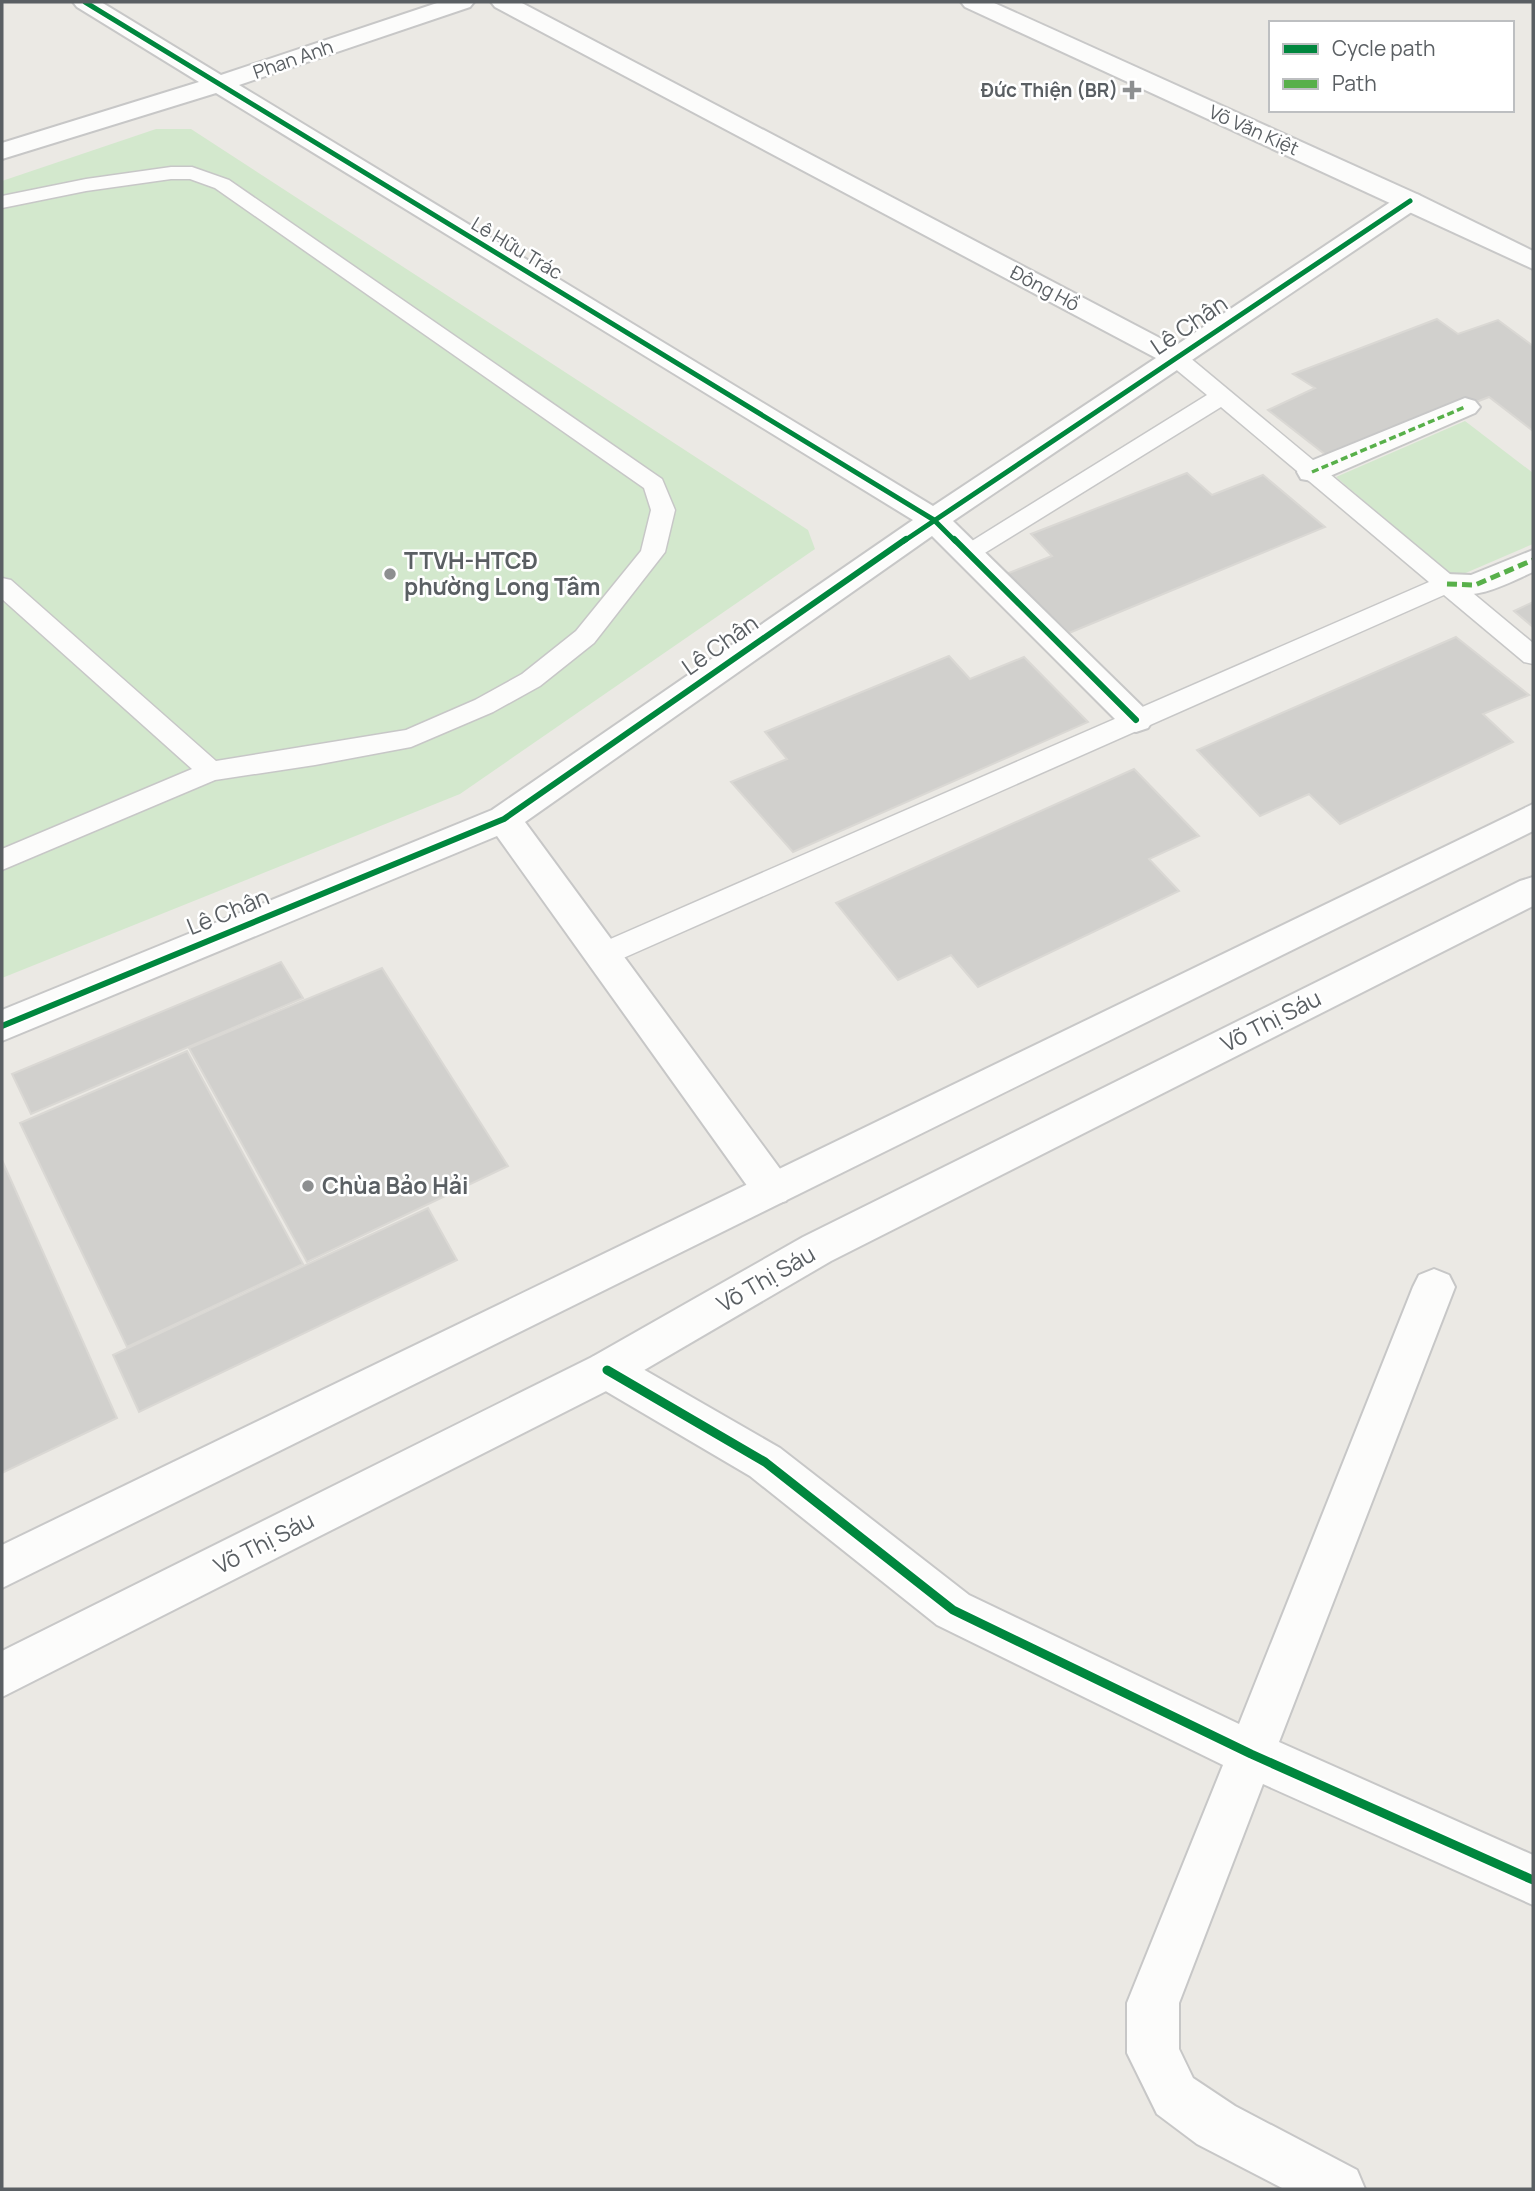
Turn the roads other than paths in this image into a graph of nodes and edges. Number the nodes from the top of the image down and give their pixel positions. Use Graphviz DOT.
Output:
graph roads {
  1 [pos="85,2"];
  2 [pos="463,2"];
  3 [pos="503,2"];
  4 [pos="973,2"];
  5 [pos="218,84"];
  6 [pos="2,151"];
  7 [pos="1410,201"];
  8 [pos="2,202"];
  9 [pos="1533,261"];
  10 [pos="1175,357"];
  11 [pos="1222,397"];
  12 [pos="1465,407"];
  13 [pos="1312,472"];
  14 [pos="934,520"];
  15 [pos="967,554"];
  16 [pos="1533,560"];
  17 [pos="1447,584"];
  18 [pos="2,586"];
  19 [pos="1533,656"];
  20 [pos="1136,720"];
  21 [pos="211,771"];
  22 [pos="1533,816"];
  23 [pos="504,819"];
  24 [pos="2,860"];
  25 [pos="1533,890"];
  26 [pos="602,955"];
  27 [pos="2,1026"];
  28 [pos="772,1189"];
  29 [pos="1434,1287"];
  30 [pos="607,1370"];
  31 [pos="2,1567"];
  32 [pos="2,1675"];
  33 [pos="1251,1755"];
  34 [pos="1533,1880"];
  35 [pos="1338,2189"];
  1 -- 5 [label="street, Lê Hữu Trác"];
  2 -- 5 [label="street, Phan Anh"];
  3 -- 10 [label="street, Đông Hồ"];
  4 -- 7 [label="street, Võ Văn Kiệt"];
  5 -- 6 [label="street, Phan Anh"];
  5 -- 14 [label="street, Lê Hữu Trác"];
  7 -- 9 [label="street, Võ Văn Kiệt"];
  7 -- 10 [label="street, Lê Chân"];
  8 -- 21 [label="lane"];
  10 -- 11 [label="lane, Đông Hồ"];
  10 -- 14 [label="street, Lê Chân"];
  11 -- 13 [label="lane, Đông Hồ"];
  11 -- 15 [label="lane"];
  12 -- 13 [label="street"];
  13 -- 17 [label="lane, Đông Hồ"];
  14 -- 15 [label="street, Lê Hữu Trác"];
  14 -- 23 [label="street, Lê Chân"];
  15 -- 20 [label="street, Lê Hữu Trác"];
  16 -- 17 [label="street"];
  17 -- 19 [label="lane, Đông Hồ"];
  17 -- 20 [label="lane"];
  18 -- 21 [label="lane"];
  20 -- 26 [label="lane"];
  21 -- 24 [label="lane"];
  22 -- 28 [label="street"];
  23 -- 26 [label="street"];
  23 -- 27 [label="street, Lê Chân"];
  25 -- 30 [label="street, Võ Thị Sáu"];
  26 -- 28 [label="street"];
  28 -- 31 [label="street"];
  29 -- 33 [label="street"];
  30 -- 32 [label="street, Võ Thị Sáu"];
  30 -- 33 [label="street"];
  33 -- 34 [label="street"];
  33 -- 35 [label="street"];
}
